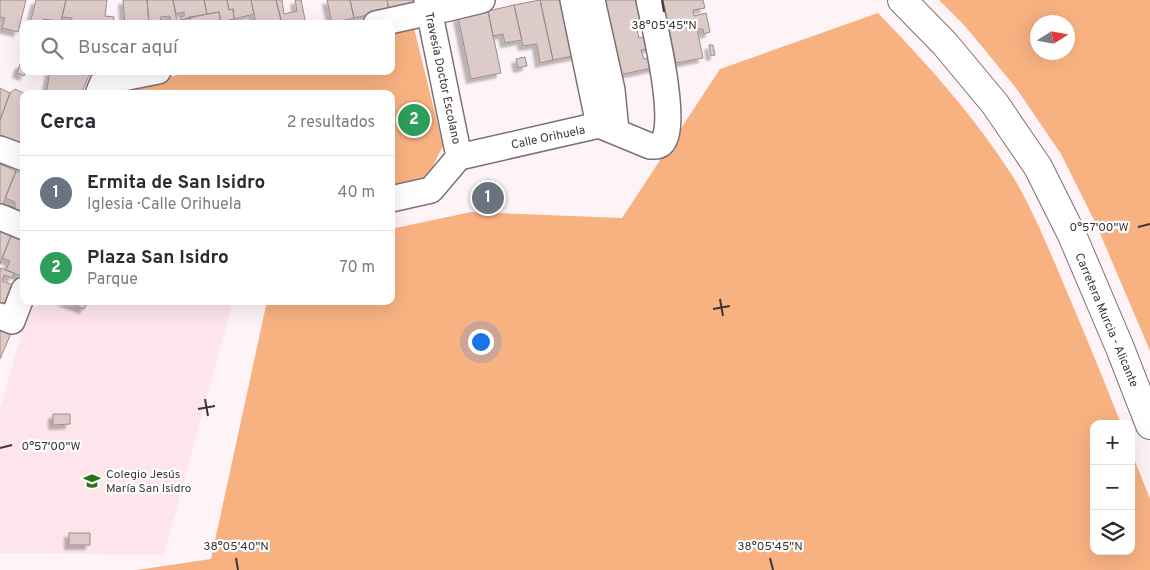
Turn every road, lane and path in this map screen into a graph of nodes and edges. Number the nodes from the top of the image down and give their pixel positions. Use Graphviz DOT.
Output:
graph roads {
  1 [pos="482,0"];
  2 [pos="573,0"];
  3 [pos="592,0"];
  4 [pos="649,0"];
  5 [pos="902,0"];
  6 [pos="436,5"];
  7 [pos="389,20"];
  8 [pos="138,75"];
  9 [pos="100,90"];
  10 [pos="607,128"];
  11 [pos="0,149"];
  12 [pos="467,155"];
  13 [pos="20,156"];
  14 [pos="395,198"];
  15 [pos="0,217"];
  16 [pos="20,225"];
  17 [pos="20,296"];
  18 [pos="6,319"];
  19 [pos="1150,425"];
  1 -- 6 [label="street"];
  2 -- 10 [label="street, Calle Orihuela"];
  3 -- 10 [label="street"];
  4 -- 10 [label="street"];
  5 -- 19 [label="highway, Carretera Murcia - Alicante"];
  6 -- 7 [label="street"];
  6 -- 12 [label="street, Travesía Doctor Escolano"];
  8 -- 9 [label="street"];
  10 -- 12 [label="street, Calle Orihuela"];
  11 -- 13 [label="street"];
  12 -- 14 [label="street"];
  15 -- 16 [label="street"];
  17 -- 18 [label="street"];
}
